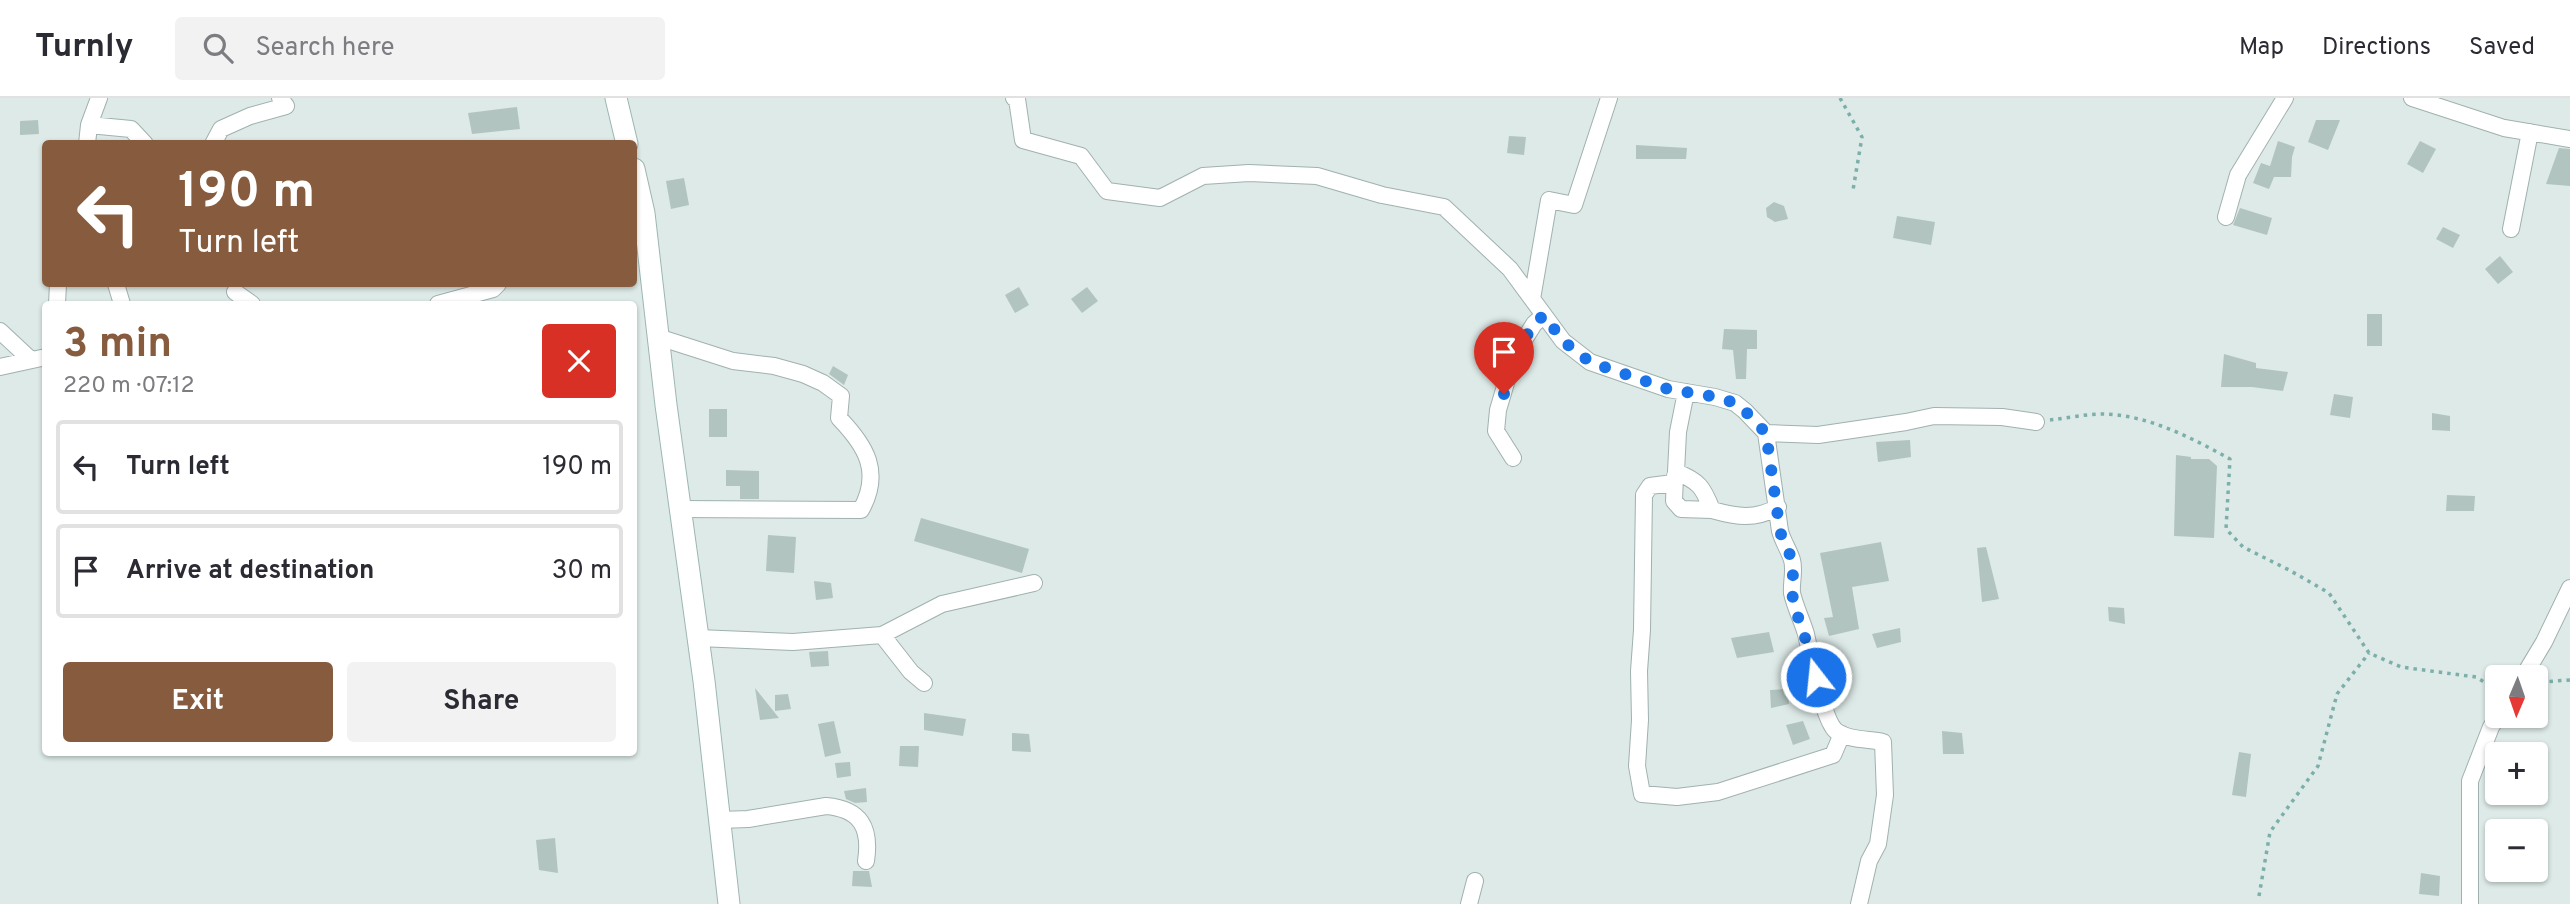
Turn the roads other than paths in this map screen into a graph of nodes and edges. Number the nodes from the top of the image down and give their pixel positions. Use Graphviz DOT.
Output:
graph roads {
  1 [pos="99,98"];
  2 [pos="280,98"];
  3 [pos="616,98"];
  4 [pos="1014,98"];
  5 [pos="1609,98"];
  6 [pos="2285,98"];
  7 [pos="2412,98"];
  8 [pos="89,125"];
  9 [pos="2530,132"];
  10 [pos="2570,139"];
  11 [pos="87,140"];
  12 [pos="141,140"];
  13 [pos="215,140"];
  14 [pos="626,140"];
  15 [pos="637,196"];
  16 [pos="639,214"];
  17 [pos="2226,217"];
  18 [pos="2511,229"];
  19 [pos="495,287"];
  20 [pos="235,292"];
  21 [pos="1532,299"];
  22 [pos="248,301"];
  23 [pos="449,301"];
  24 [pos="1544,315"];
  25 [pos="0,331"];
  26 [pos="658,337"];
  27 [pos="38,358"];
  28 [pos="0,367"];
  29 [pos="1686,392"];
  30 [pos="2036,422"];
  31 [pos="1766,433"];
  32 [pos="1513,458"];
  33 [pos="1675,477"];
  34 [pos="1778,507"];
  35 [pos="680,509"];
  36 [pos="1713,510"];
  37 [pos="1034,583"];
  38 [pos="2570,588"];
  39 [pos="882,635"];
  40 [pos="698,638"];
  41 [pos="2530,665"];
  42 [pos="924,682"];
  43 [pos="2491,728"];
  44 [pos="1842,734"];
  45 [pos="720,820"];
  46 [pos="866,861"];
  47 [pos="1475,881"];
  48 [pos="729,904"];
  49 [pos="1469,904"];
  50 [pos="1859,904"];
  51 [pos="2470,904"];
  1 -- 8 [label="street"];
  2 -- 13 [label="street"];
  3 -- 14 [label="main road"];
  4 -- 21 [label="street"];
  5 -- 21 [label="street"];
  6 -- 17 [label="street"];
  7 -- 9 [label="street"];
  8 -- 11 [label="street"];
  8 -- 12 [label="street"];
  9 -- 10 [label="street"];
  9 -- 18 [label="street"];
  15 -- 16 [label="main road"];
  16 -- 26 [label="main road"];
  19 -- 23 [label="street"];
  20 -- 22 [label="street"];
  21 -- 24 [label="street"];
  24 -- 29 [label="street"];
  24 -- 32 [label="street"];
  25 -- 27 [label="street"];
  26 -- 35 [label="main road"];
  26 -- 35 [label="street"];
  27 -- 28 [label="street"];
  29 -- 31 [label="street"];
  29 -- 33 [label="street"];
  30 -- 31 [label="street"];
  31 -- 34 [label="street"];
  33 -- 36 [label="street"];
  33 -- 36 [label="street"];
  33 -- 44 [label="street"];
  34 -- 36 [label="street"];
  34 -- 44 [label="street"];
  35 -- 40 [label="main road"];
  37 -- 39 [label="street"];
  38 -- 41 [label="street"];
  39 -- 40 [label="street"];
  39 -- 42 [label="street"];
  40 -- 45 [label="main road"];
  43 -- 51 [label="street"];
  44 -- 50 [label="street"];
  45 -- 46 [label="street"];
  45 -- 48 [label="main road"];
  47 -- 49 [label="street"];
}
